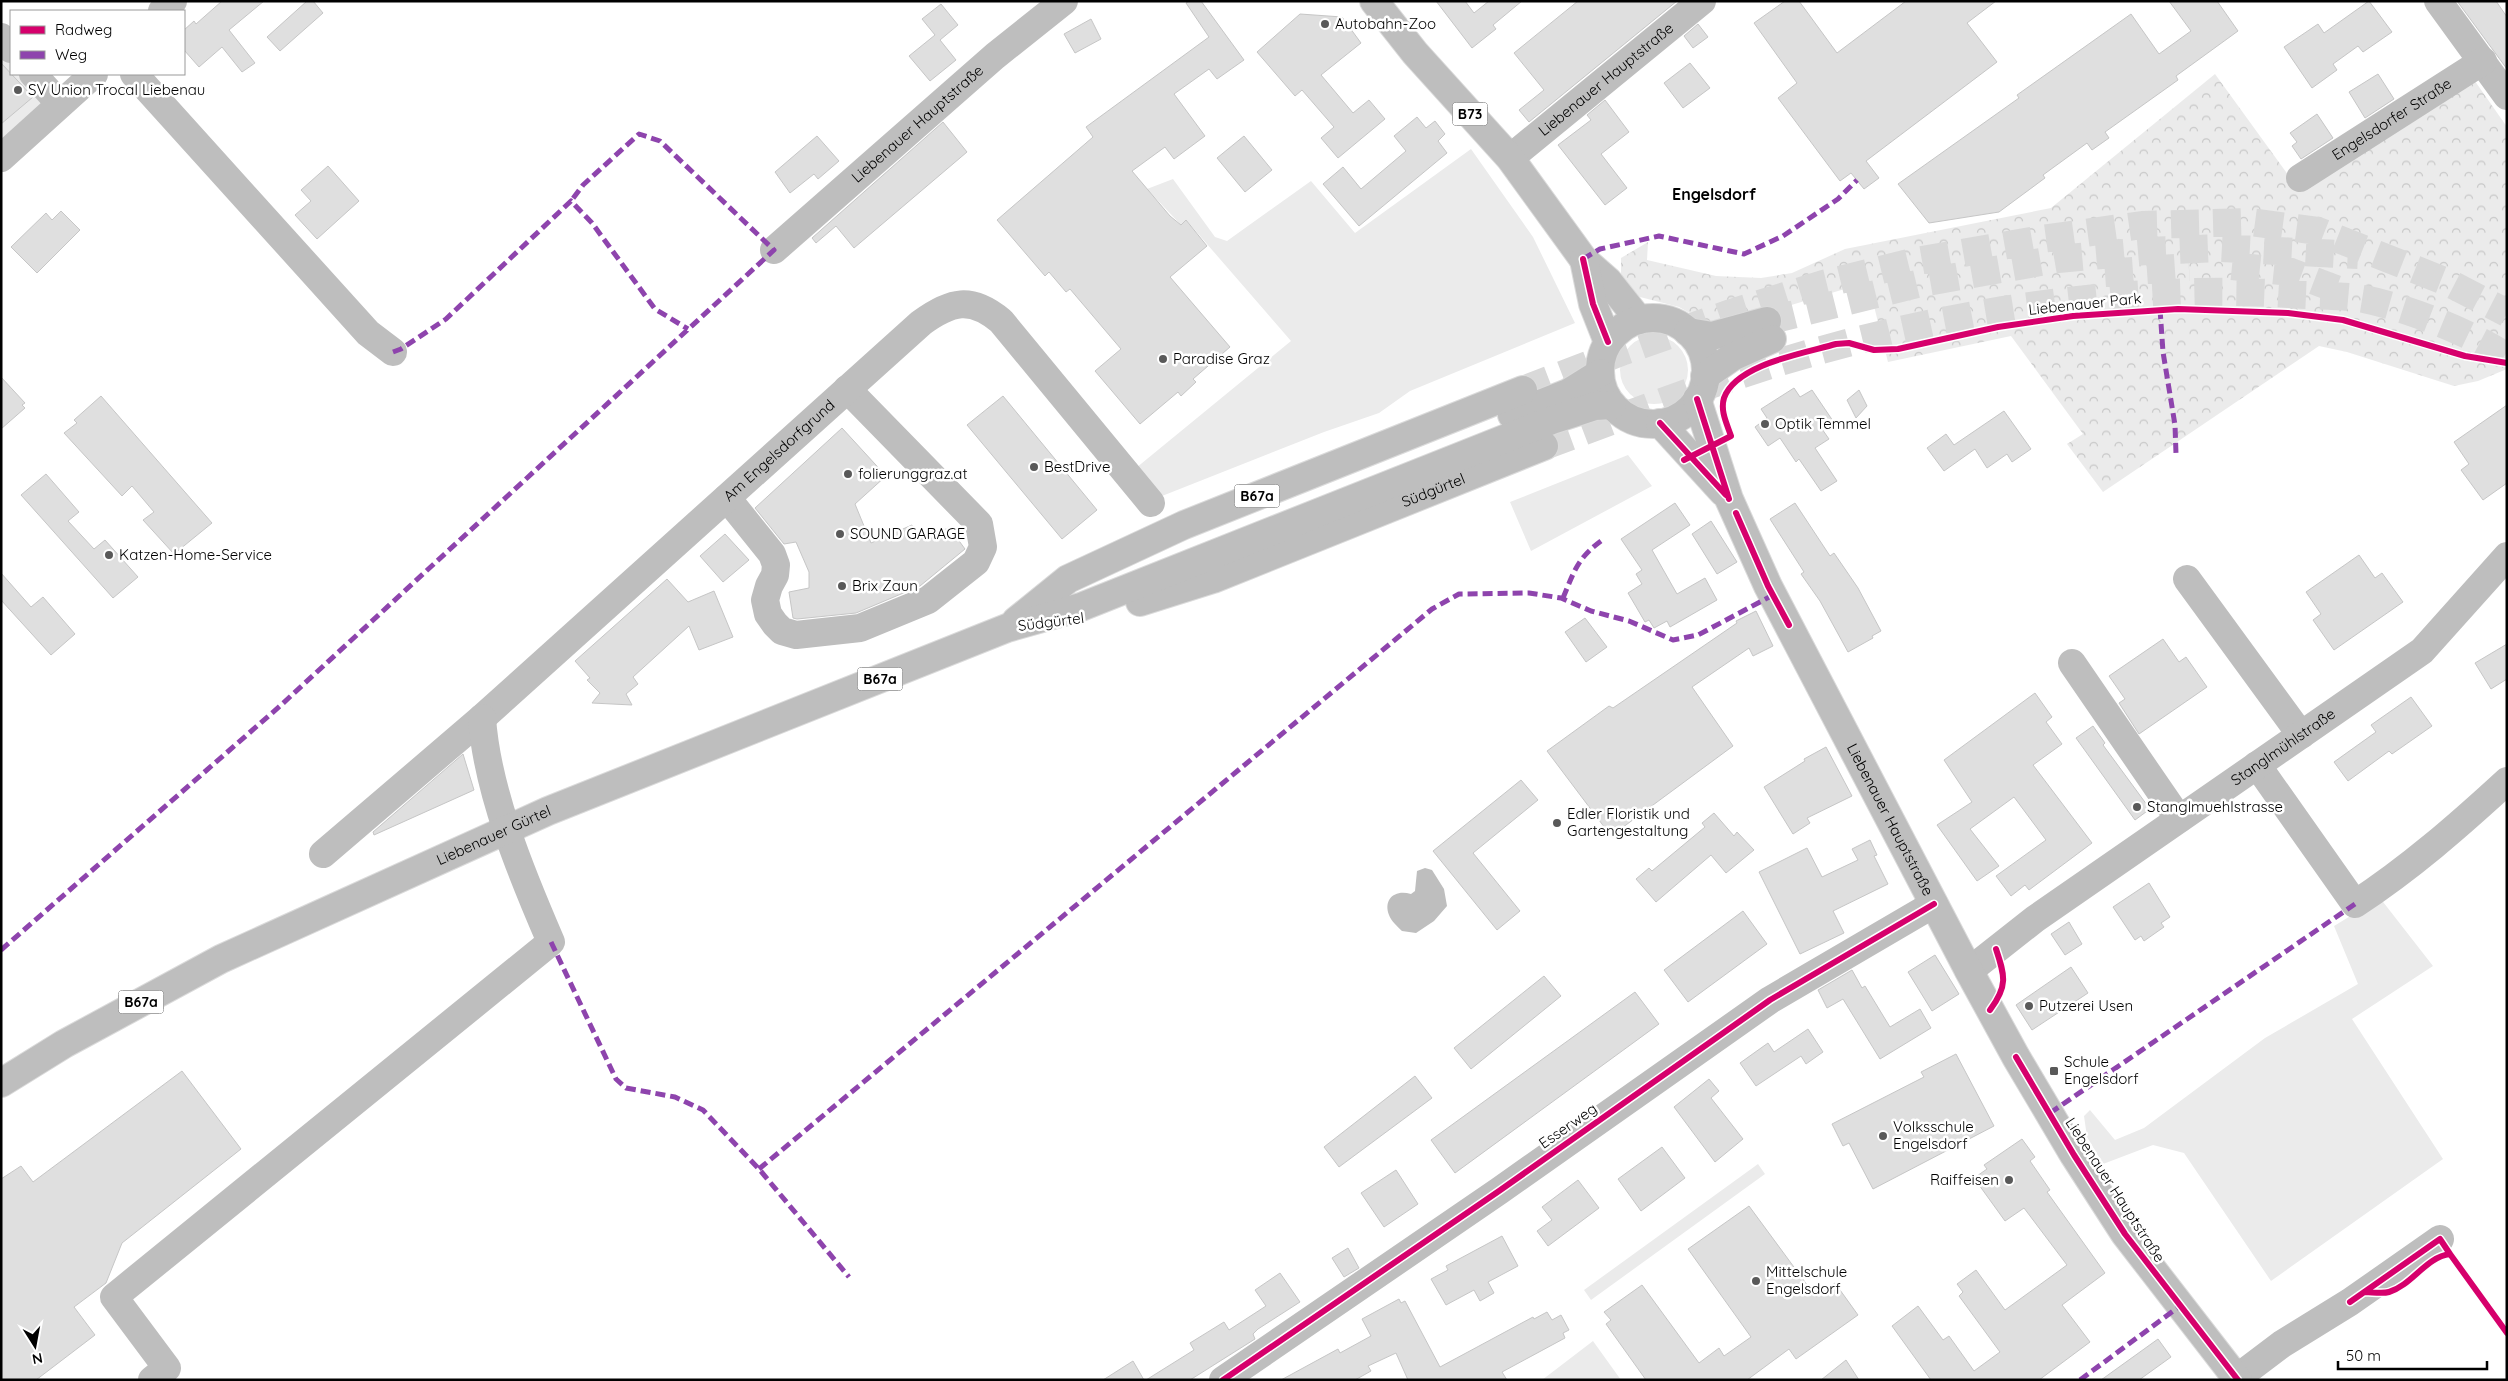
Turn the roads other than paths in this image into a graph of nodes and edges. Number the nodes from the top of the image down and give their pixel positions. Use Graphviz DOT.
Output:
graph roads {
  1 [pos="173,1"];
  2 [pos="1064,1"];
  3 [pos="1374,1"];
  4 [pos="1702,1"];
  5 [pos="2438,1"];
  6 [pos="163,10"];
  7 [pos="1,37"];
  8 [pos="10,48"];
  9 [pos="2483,61"];
  10 [pos="34,75"];
  11 [pos="93,75"];
  12 [pos="135,75"];
  13 [pos="2507,96"];
  14 [pos="60,104"];
  15 [pos="1,158"];
  16 [pos="1510,158"];
  17 [pos="2300,178"];
  18 [pos="774,250"];
  19 [pos="1584,260"];
  20 [pos="1639,320"];
  21 [pos="1688,332"];
  22 [pos="1608,342"];
  23 [pos="393,352"];
  24 [pos="1600,373"];
  25 [pos="1701,388"];
  26 [pos="848,390"];
  27 [pos="1522,390"];
  28 [pos="1612,405"];
  29 [pos="1660,423"];
  30 [pos="1544,446"];
  31 [pos="727,498"];
  32 [pos="1729,499"];
  33 [pos="1151,503"];
  34 [pos="2507,556"];
  35 [pos="2187,579"];
  36 [pos="1007,628"];
  37 [pos="2072,663"];
  38 [pos="482,718"];
  39 [pos="2301,734"];
  40 [pos="2257,765"];
  41 [pos="2507,781"];
  42 [pos="2179,819"];
  43 [pos="508,830"];
  44 [pos="323,854"];
  45 [pos="1934,904"];
  46 [pos="1968,971"];
  47 [pos="1,1083"];
  48 [pos="2440,1239"];
  49 [pos="2237,1379"];
  50 [pos="152,1380"];
  51 [pos="1224,1380"];
  1 -- 6 [label="main road"];
  2 -- 18 [label="main road, Liebenauer Hauptstraße"];
  3 -- 16 [label="main road, B73"];
  4 -- 16 [label="main road, Liebenauer Hauptstraße"];
  5 -- 9 [label="main road"];
  7 -- 8 [label="main road"];
  9 -- 13 [label="main road"];
  9 -- 17 [label="main road, Engelsdorfer Straße"];
  10 -- 14 [label="main road"];
  11 -- 14 [label="main road"];
  12 -- 23 [label="main road"];
  14 -- 15 [label="main road"];
  16 -- 19 [label="main road, B73"];
  19 -- 20 [label="main road, B73"];
  19 -- 22 [label="main road, B73"];
  20 -- 21 [label="main road"];
  20 -- 22 [label="main road"];
  21 -- 25 [label="main road"];
  21 -- 25 [label="main road"];
  22 -- 24 [label="main road"];
  24 -- 28 [label="main road"];
  24 -- 36 [label="main road"];
  25 -- 29 [label="main road"];
  25 -- 32 [label="main road, Liebenauer Hauptstraße"];
  26 -- 31 [label="main road, Am Engelsdorfgrund"];
  26 -- 31 [label="main road"];
  26 -- 33 [label="main road, Am Engelsdorfgrund"];
  27 -- 36 [label="main road, Südgürtel / B67a"];
  28 -- 29 [label="main road"];
  28 -- 36 [label="main road"];
  29 -- 32 [label="main road, Liebenauer Hauptstraße"];
  30 -- 36 [label="main road, Südgürtel / B67a"];
  31 -- 38 [label="main road, Am Engelsdorfgrund"];
  32 -- 45 [label="main road, Liebenauer Hauptstraße"];
  34 -- 39 [label="main road, Stanglmühlstraße"];
  35 -- 39 [label="main road"];
  36 -- 43 [label="main road, Liebenauer Gürtel / B67a"];
  37 -- 42 [label="main road"];
  38 -- 43 [label="main road"];
  38 -- 44 [label="main road, Am Engelsdorfgrund"];
  39 -- 40 [label="main road, Stanglmühlstraße"];
  40 -- 41 [label="main road"];
  40 -- 42 [label="main road, Stanglmühlstraße"];
  42 -- 46 [label="main road, Stanglmühlstraße"];
  43 -- 47 [label="main road, Liebenauer Gürtel / B67a"];
  43 -- 50 [label="main road"];
  45 -- 46 [label="main road, Liebenauer Hauptstraße"];
  45 -- 51 [label="main road, Esserweg"];
  46 -- 49 [label="main road, Liebenauer Hauptstraße"];
  48 -- 49 [label="main road, Liebenauer Hauptstraße"];
}
